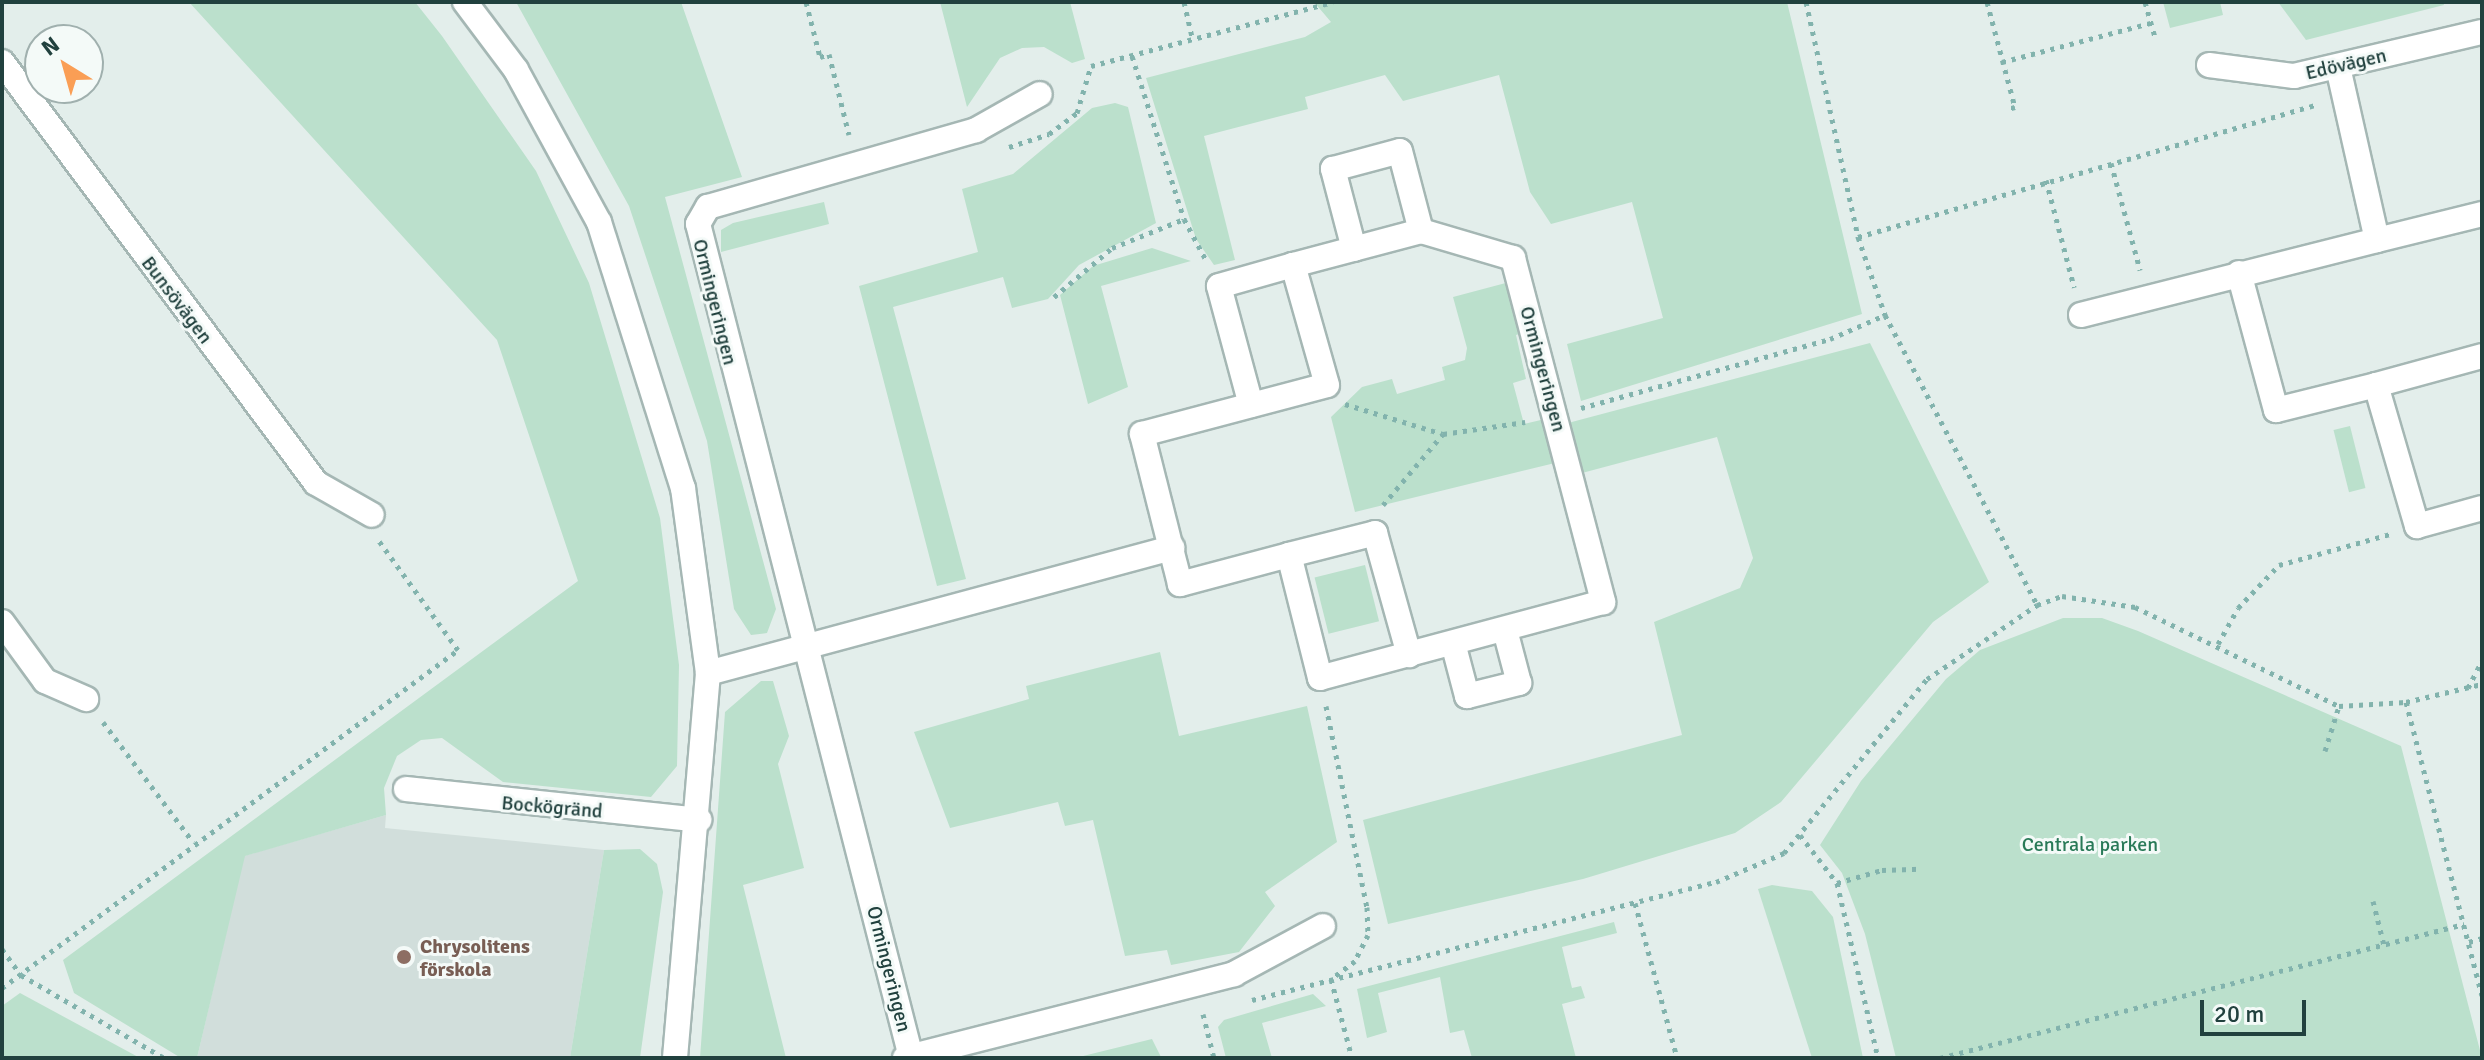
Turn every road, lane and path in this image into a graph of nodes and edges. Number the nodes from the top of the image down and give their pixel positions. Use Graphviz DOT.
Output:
graph roads {
  1 [pos="465,2"];
  2 [pos="806,2"];
  3 [pos="1184,2"];
  4 [pos="1333,2"];
  5 [pos="1806,2"];
  6 [pos="1987,2"];
  7 [pos="2145,2"];
  8 [pos="2151,23"];
  9 [pos="2482,32"];
  10 [pos="2155,38"];
  11 [pos="1193,40"];
  12 [pos="1132,56"];
  13 [pos="2,62"];
  14 [pos="2002,62"];
  15 [pos="2209,65"];
  16 [pos="2338,67"];
  17 [pos="1040,94"];
  18 [pos="2344,97"];
  19 [pos="2008,109"];
  20 [pos="1000,149"];
  21 [pos="856,162"];
  22 [pos="2111,163"];
  23 [pos="2046,180"];
  24 [pos="2482,214"];
  25 [pos="1184,219"];
  26 [pos="1421,231"];
  27 [pos="1858,237"];
  28 [pos="2377,240"];
  29 [pos="1354,249"];
  30 [pos="1293,265"];
  31 [pos="2239,273"];
  32 [pos="1219,286"];
  33 [pos="1054,297"];
  34 [pos="2147,297"];
  35 [pos="1885,315"];
  36 [pos="2081,315"];
  37 [pos="2482,356"];
  38 [pos="1327,385"];
  39 [pos="2376,385"];
  40 [pos="1251,405"];
  41 [pos="1556,414"];
  42 [pos="1443,434"];
  43 [pos="2482,508"];
  44 [pos="372,515"];
  45 [pos="2417,526"];
  46 [pos="1375,533"];
  47 [pos="1172,548"];
  48 [pos="1289,555"];
  49 [pos="2037,605"];
  50 [pos="2,622"];
  51 [pos="1505,630"];
  52 [pos="1453,643"];
  53 [pos="2218,644"];
  54 [pos="801,648"];
  55 [pos="1409,655"];
  56 [pos="2482,661"];
  57 [pos="708,673"];
  58 [pos="1320,678"];
  59 [pos="2482,684"];
  60 [pos="2468,688"];
  61 [pos="86,699"];
  62 [pos="2406,702"];
  63 [pos="2339,706"];
  64 [pos="2325,751"];
  65 [pos="406,789"];
  66 [pos="699,820"];
  67 [pos="1800,835"];
  68 [pos="193,843"];
  69 [pos="1920,869"];
  70 [pos="1837,883"];
  71 [pos="2373,901"];
  72 [pos="1635,903"];
  73 [pos="2464,924"];
  74 [pos="1323,926"];
  75 [pos="2482,938"];
  76 [pos="2469,942"];
  77 [pos="2384,945"];
  78 [pos="2,949"];
  79 [pos="21,975"];
  80 [pos="1331,979"];
  81 [pos="2,988"];
  82 [pos="2482,995"];
  83 [pos="1246,1002"];
  84 [pos="1217,1010"];
  85 [pos="1203,1014"];
  86 [pos="1189,1017"];
  87 [pos="908,1057"];
  88 [pos="164,1058"];
  89 [pos="675,1058"];
  90 [pos="1214,1058"];
  91 [pos="1352,1058"];
  92 [pos="1677,1058"];
  93 [pos="1878,1058"];
  94 [pos="1940,1058"];
  1 -- 57 [label="street"];
  2 -- 21 [label="path"];
  3 -- 11 [label="path"];
  4 -- 11 [label="path"];
  5 -- 27 [label="path"];
  6 -- 14 [label="path"];
  7 -- 8 [label="path"];
  8 -- 10 [label="path"];
  8 -- 14 [label="path"];
  9 -- 16 [label="street, Edövägen"];
  11 -- 12 [label="path"];
  12 -- 20 [label="path"];
  12 -- 25 [label="path"];
  13 -- 44 [label="street, Bunsövägen"];
  14 -- 19 [label="path"];
  15 -- 16 [label="street, Edövägen"];
  16 -- 18 [label="street"];
  17 -- 21 [label="street, Ormingeringen"];
  18 -- 22 [label="path"];
  18 -- 28 [label="street"];
  21 -- 54 [label="street, Ormingeringen"];
  22 -- 23 [label="path"];
  22 -- 34 [label="path"];
  23 -- 27 [label="path"];
  23 -- 36 [label="path"];
  24 -- 28 [label="street"];
  25 -- 32 [label="path"];
  25 -- 33 [label="path"];
  26 -- 29 [label="street"];
  26 -- 29 [label="street"];
  26 -- 41 [label="street, Ormingeringen"];
  27 -- 35 [label="path"];
  28 -- 31 [label="street"];
  29 -- 30 [label="street"];
  30 -- 32 [label="street"];
  30 -- 38 [label="street"];
  31 -- 34 [label="street"];
  31 -- 39 [label="street"];
  32 -- 40 [label="street"];
  34 -- 36 [label="street"];
  35 -- 41 [label="path"];
  35 -- 49 [label="path"];
  37 -- 39 [label="street"];
  38 -- 40 [label="street"];
  38 -- 42 [label="path"];
  39 -- 45 [label="street"];
  40 -- 47 [label="street"];
  41 -- 42 [label="path"];
  41 -- 51 [label="street, Ormingeringen"];
  42 -- 46 [label="path"];
  43 -- 45 [label="street"];
  44 -- 68 [label="path"];
  45 -- 53 [label="path"];
  46 -- 48 [label="street"];
  46 -- 55 [label="street"];
  47 -- 48 [label="street"];
  47 -- 54 [label="street"];
  48 -- 58 [label="street"];
  49 -- 53 [label="path"];
  49 -- 67 [label="path"];
  50 -- 61 [label="street"];
  51 -- 52 [label="street, Ormingeringen"];
  51 -- 52 [label="street"];
  52 -- 55 [label="street, Ormingeringen"];
  53 -- 63 [label="path"];
  54 -- 57 [label="street"];
  54 -- 87 [label="street, Ormingeringen"];
  55 -- 58 [label="street, Ormingeringen"];
  56 -- 60 [label="path"];
  57 -- 66 [label="street"];
  58 -- 80 [label="path"];
  59 -- 60 [label="path"];
  60 -- 62 [label="path"];
  61 -- 68 [label="path"];
  62 -- 63 [label="path"];
  62 -- 73 [label="path"];
  63 -- 64 [label="path"];
  65 -- 66 [label="street, Bockögränd"];
  66 -- 89 [label="street"];
  67 -- 70 [label="path"];
  67 -- 72 [label="path"];
  68 -- 79 [label="path"];
  69 -- 70 [label="path"];
  70 -- 93 [label="path"];
  71 -- 77 [label="path"];
  72 -- 80 [label="path"];
  72 -- 92 [label="path"];
  73 -- 76 [label="path"];
  73 -- 77 [label="path"];
  74 -- 87 [label="street, Ormingeringen"];
  75 -- 76 [label="path"];
  76 -- 82 [label="path"];
  77 -- 94 [label="path"];
  78 -- 79 [label="path"];
  79 -- 81 [label="path"];
  79 -- 88 [label="path"];
  80 -- 83 [label="path"];
  80 -- 91 [label="path"];
  84 -- 85 [label="path"];
  85 -- 86 [label="path"];
  85 -- 90 [label="path"];
}
